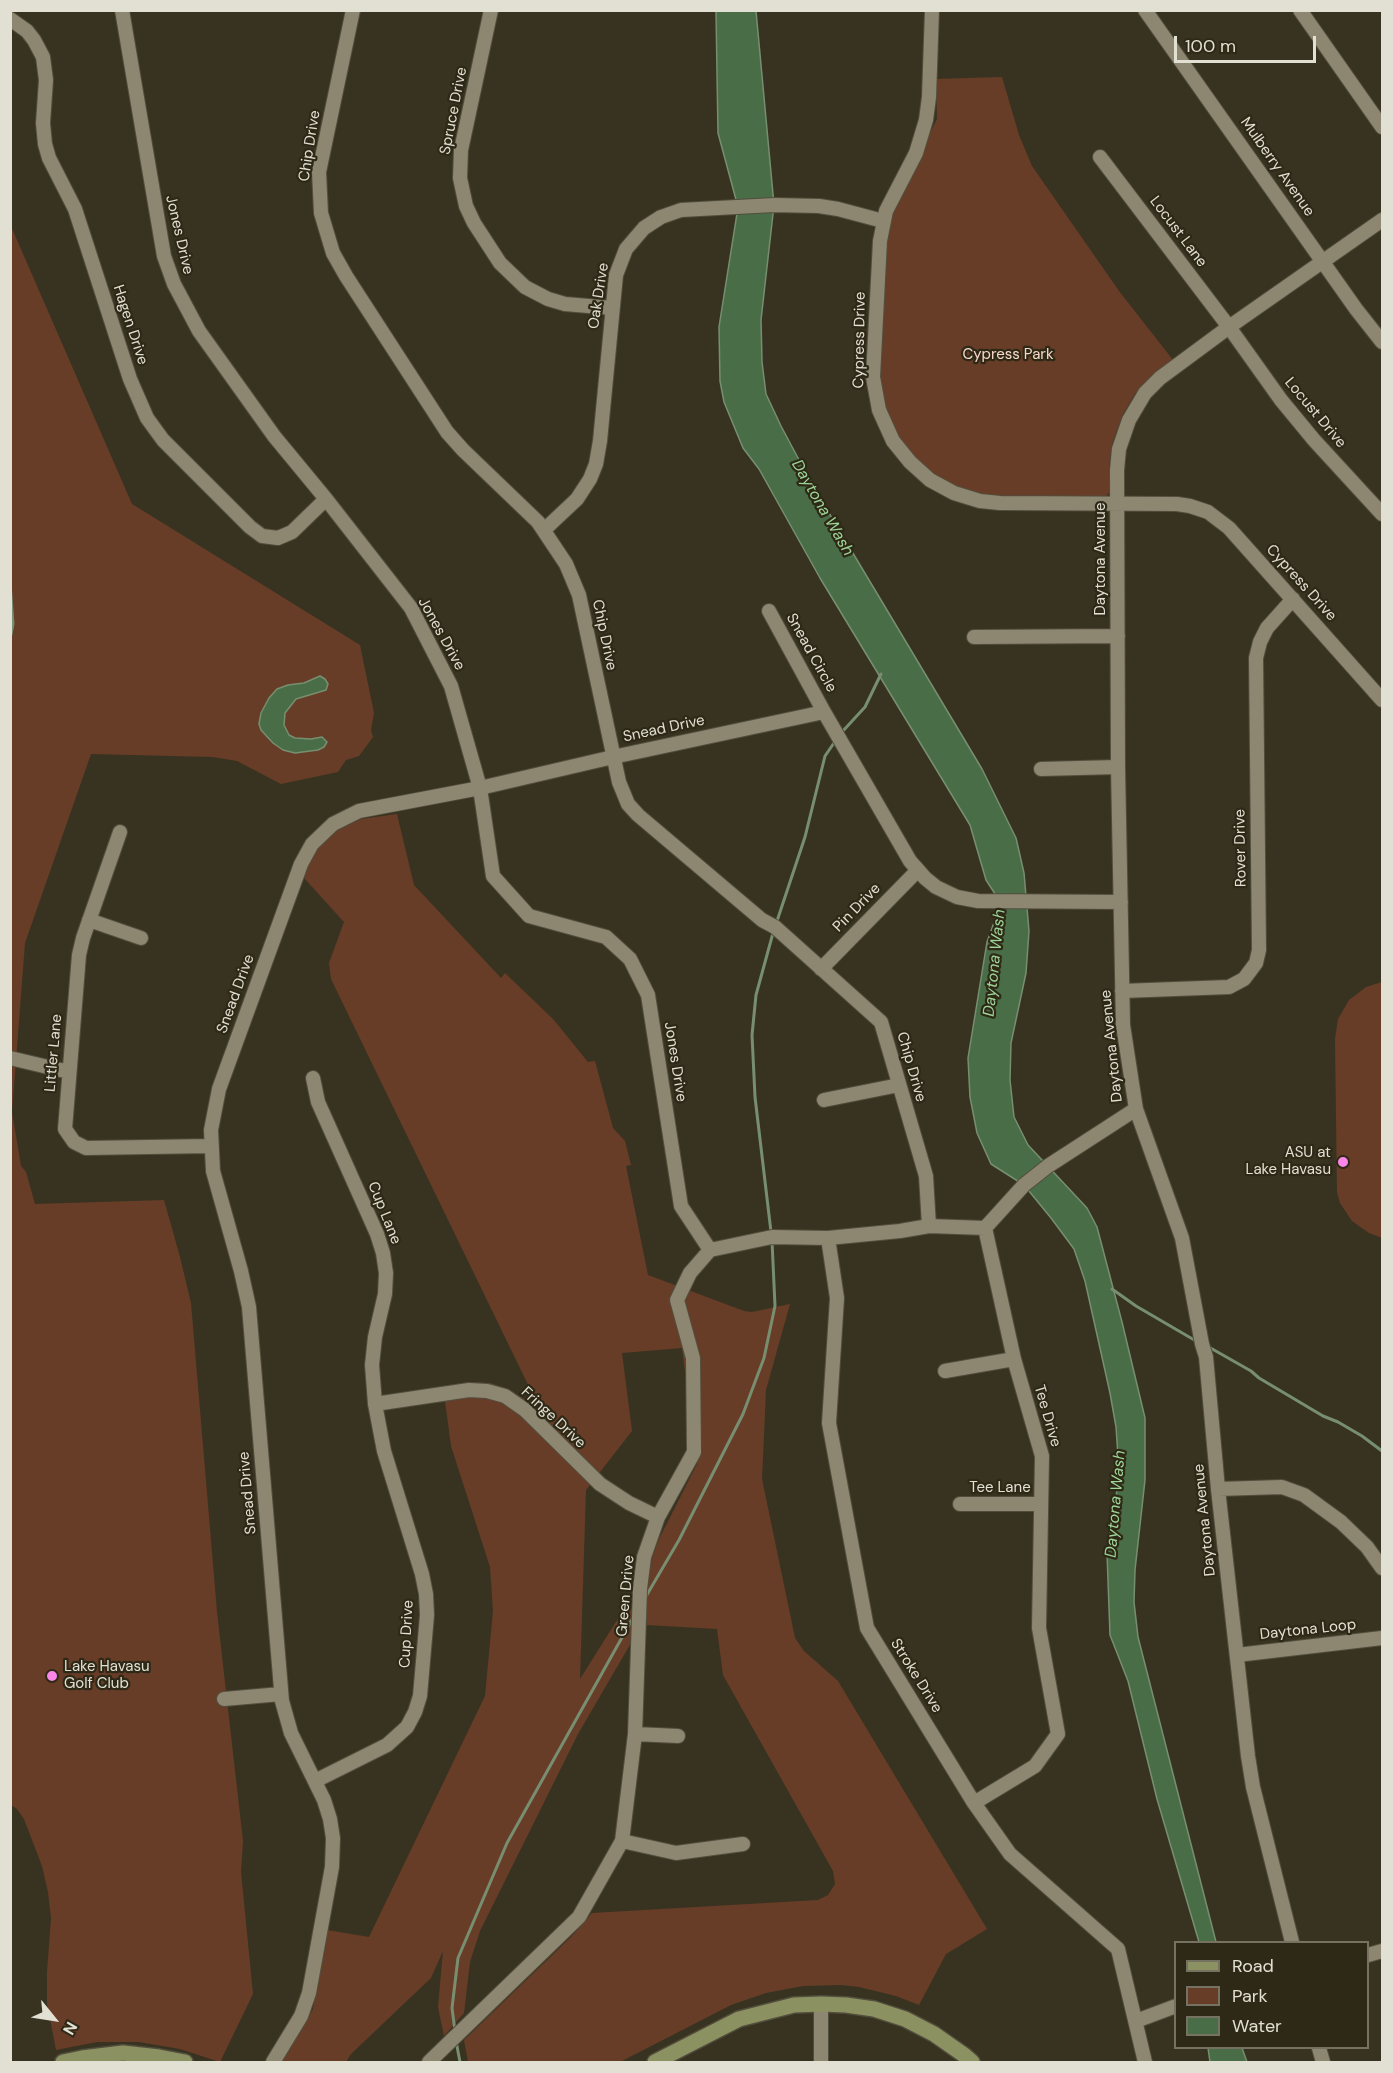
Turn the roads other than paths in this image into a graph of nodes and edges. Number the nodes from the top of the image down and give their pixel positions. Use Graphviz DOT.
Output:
graph roads {
  1 [pos="122,10"];
  2 [pos="353,10"];
  3 [pos="491,10"];
  4 [pos="932,10"];
  5 [pos="1145,10"];
  6 [pos="1307,13"];
  7 [pos="10,19"];
  8 [pos="1383,127"];
  9 [pos="1100,157"];
  10 [pos="1383,220"];
  11 [pos="883,221"];
  12 [pos="1324,262"];
  13 [pos="612,308"];
  14 [pos="1229,327"];
  15 [pos="1383,342"];
  16 [pos="326,500"];
  17 [pos="1118,503"];
  18 [pos="1383,514"];
  19 [pos="544,530"];
  20 [pos="1293,599"];
  21 [pos="769,611"];
  22 [pos="1118,636"];
  23 [pos="974,637"];
  24 [pos="1383,700"];
  25 [pos="824,712"];
  26 [pos="613,757"];
  27 [pos="1118,767"];
  28 [pos="1041,769"];
  29 [pos="480,788"];
  30 [pos="120,832"];
  31 [pos="917,871"];
  32 [pos="1121,902"];
  33 [pos="89,920"];
  34 [pos="141,938"];
  35 [pos="821,969"];
  36 [pos="1122,991"];
  37 [pos="10,1058"];
  38 [pos="69,1072"];
  39 [pos="313,1078"];
  40 [pos="899,1085"];
  41 [pos="824,1100"];
  42 [pos="1136,1109"];
  43 [pos="211,1146"];
  44 [pos="929,1226"];
  45 [pos="985,1227"];
  46 [pos="828,1238"];
  47 [pos="710,1250"];
  48 [pos="1014,1359"];
  49 [pos="945,1371"];
  50 [pos="375,1404"];
  51 [pos="1218,1489"];
  52 [pos="960,1504"];
  53 [pos="1040,1504"];
  54 [pos="658,1517"];
  55 [pos="1383,1569"];
  56 [pos="1383,1638"];
  57 [pos="1237,1655"];
  58 [pos="281,1694"];
  59 [pos="224,1699"];
  60 [pos="635,1734"];
  61 [pos="678,1736"];
  62 [pos="315,1781"];
  63 [pos="974,1803"];
  64 [pos="622,1841"];
  65 [pos="743,1844"];
  66 [pos="1292,1941"];
  67 [pos="821,2004"];
  68 [pos="1174,2007"];
  69 [pos="1136,2021"];
  70 [pos="63,2062"];
  71 [pos="185,2062"];
  72 [pos="273,2062"];
  73 [pos="429,2062"];
  74 [pos="655,2062"];
  75 [pos="821,2062"];
  76 [pos="972,2062"];
  77 [pos="1145,2062"];
  1 -- 16 [label="street, Jones Drive"];
  2 -- 19 [label="street, Chip Drive"];
  3 -- 13 [label="street, Spruce Drive"];
  4 -- 11 [label="street, Cypress Drive"];
  5 -- 12 [label="street, Mulberry Avenue"];
  6 -- 8 [label="street"];
  7 -- 16 [label="street, Hagen Drive"];
  9 -- 14 [label="street, Locust Lane"];
  10 -- 12 [label="street, Daytona Avenue"];
  11 -- 13 [label="street, Oak Drive"];
  11 -- 17 [label="street, Cypress Drive"];
  12 -- 14 [label="street, Daytona Avenue"];
  12 -- 15 [label="street, Mulberry Avenue"];
  13 -- 19 [label="street, Oak Drive"];
  14 -- 17 [label="street, Daytona Avenue"];
  14 -- 18 [label="street, Locust Drive"];
  16 -- 29 [label="street, Jones Drive"];
  17 -- 20 [label="street, Cypress Drive"];
  17 -- 22 [label="street, Daytona Avenue"];
  19 -- 26 [label="street, Chip Drive"];
  20 -- 24 [label="street, Cypress Drive"];
  20 -- 36 [label="street, Rover Drive"];
  21 -- 25 [label="street, Snead Circle"];
  22 -- 23 [label="street"];
  22 -- 27 [label="street, Daytona Avenue"];
  25 -- 26 [label="street, Snead Drive"];
  25 -- 31 [label="street"];
  26 -- 29 [label="street, Snead Drive"];
  26 -- 35 [label="street, Chip Drive"];
  27 -- 28 [label="street"];
  27 -- 32 [label="street, Daytona Avenue"];
  29 -- 43 [label="street, Snead Drive"];
  29 -- 47 [label="street, Jones Drive"];
  30 -- 33 [label="street, Littler Lane"];
  31 -- 32 [label="street"];
  31 -- 35 [label="street, Pin Drive"];
  32 -- 36 [label="street, Daytona Avenue"];
  33 -- 34 [label="street"];
  33 -- 38 [label="street, Littler Lane"];
  35 -- 40 [label="street, Chip Drive"];
  36 -- 42 [label="street, Daytona Avenue"];
  37 -- 38 [label="street"];
  38 -- 43 [label="street, Littler Lane"];
  39 -- 50 [label="street, Cup Lane"];
  40 -- 41 [label="street"];
  40 -- 44 [label="street, Chip Drive"];
  42 -- 45 [label="street"];
  42 -- 51 [label="street, Daytona Avenue"];
  43 -- 58 [label="street, Snead Drive"];
  44 -- 45 [label="street"];
  44 -- 46 [label="street"];
  45 -- 48 [label="street, Tee Drive"];
  46 -- 47 [label="street"];
  46 -- 63 [label="street, Stroke Drive"];
  47 -- 54 [label="street, Green Drive"];
  48 -- 49 [label="street"];
  48 -- 53 [label="street, Tee Drive"];
  50 -- 54 [label="street, Fringe Drive"];
  50 -- 62 [label="street, Cup Drive"];
  51 -- 55 [label="street"];
  51 -- 57 [label="street, Daytona Avenue"];
  52 -- 53 [label="street, Tee Lane"];
  53 -- 63 [label="street, Tee Drive"];
  54 -- 60 [label="street, Green Drive"];
  56 -- 57 [label="street, Daytona Loop"];
  57 -- 66 [label="street, Daytona Avenue"];
  58 -- 59 [label="street"];
  58 -- 62 [label="street, Snead Drive"];
  60 -- 61 [label="street"];
  60 -- 64 [label="street, Green Drive"];
  62 -- 72 [label="street, Snead Drive"];
  63 -- 69 [label="street, Stroke Drive"];
  64 -- 65 [label="street"];
  64 -- 73 [label="street, Green Drive"];
  67 -- 74 [label="main road"];
  67 -- 75 [label="street"];
  67 -- 76 [label="main road"];
  68 -- 69 [label="street"];
  69 -- 77 [label="street, Stroke Drive"];
  70 -- 71 [label="main road"];
}
